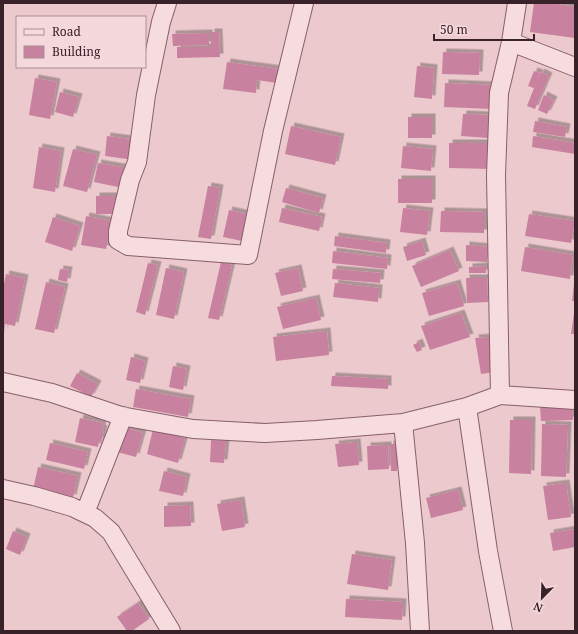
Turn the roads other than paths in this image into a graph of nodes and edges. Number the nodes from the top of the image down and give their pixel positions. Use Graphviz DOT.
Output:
graph roads {
  1 [pos="167,3"];
  2 [pos="304,3"];
  3 [pos="517,3"];
  4 [pos="511,42"];
  5 [pos="575,67"];
  6 [pos="3,382"];
  7 [pos="500,395"];
  8 [pos="575,404"];
  9 [pos="467,407"];
  10 [pos="123,416"];
  11 [pos="403,423"];
  12 [pos="3,490"];
  13 [pos="85,513"];
  14 [pos="171,631"];
  15 [pos="420,631"];
  16 [pos="503,631"];
  1 -- 2 [label="street"];
  3 -- 4 [label="street"];
  4 -- 5 [label="street"];
  4 -- 7 [label="street"];
  6 -- 10 [label="street"];
  7 -- 8 [label="street"];
  7 -- 9 [label="street"];
  9 -- 11 [label="street"];
  9 -- 16 [label="street"];
  10 -- 11 [label="street"];
  10 -- 13 [label="street"];
  11 -- 15 [label="street"];
  12 -- 13 [label="street"];
  13 -- 14 [label="street"];
}
